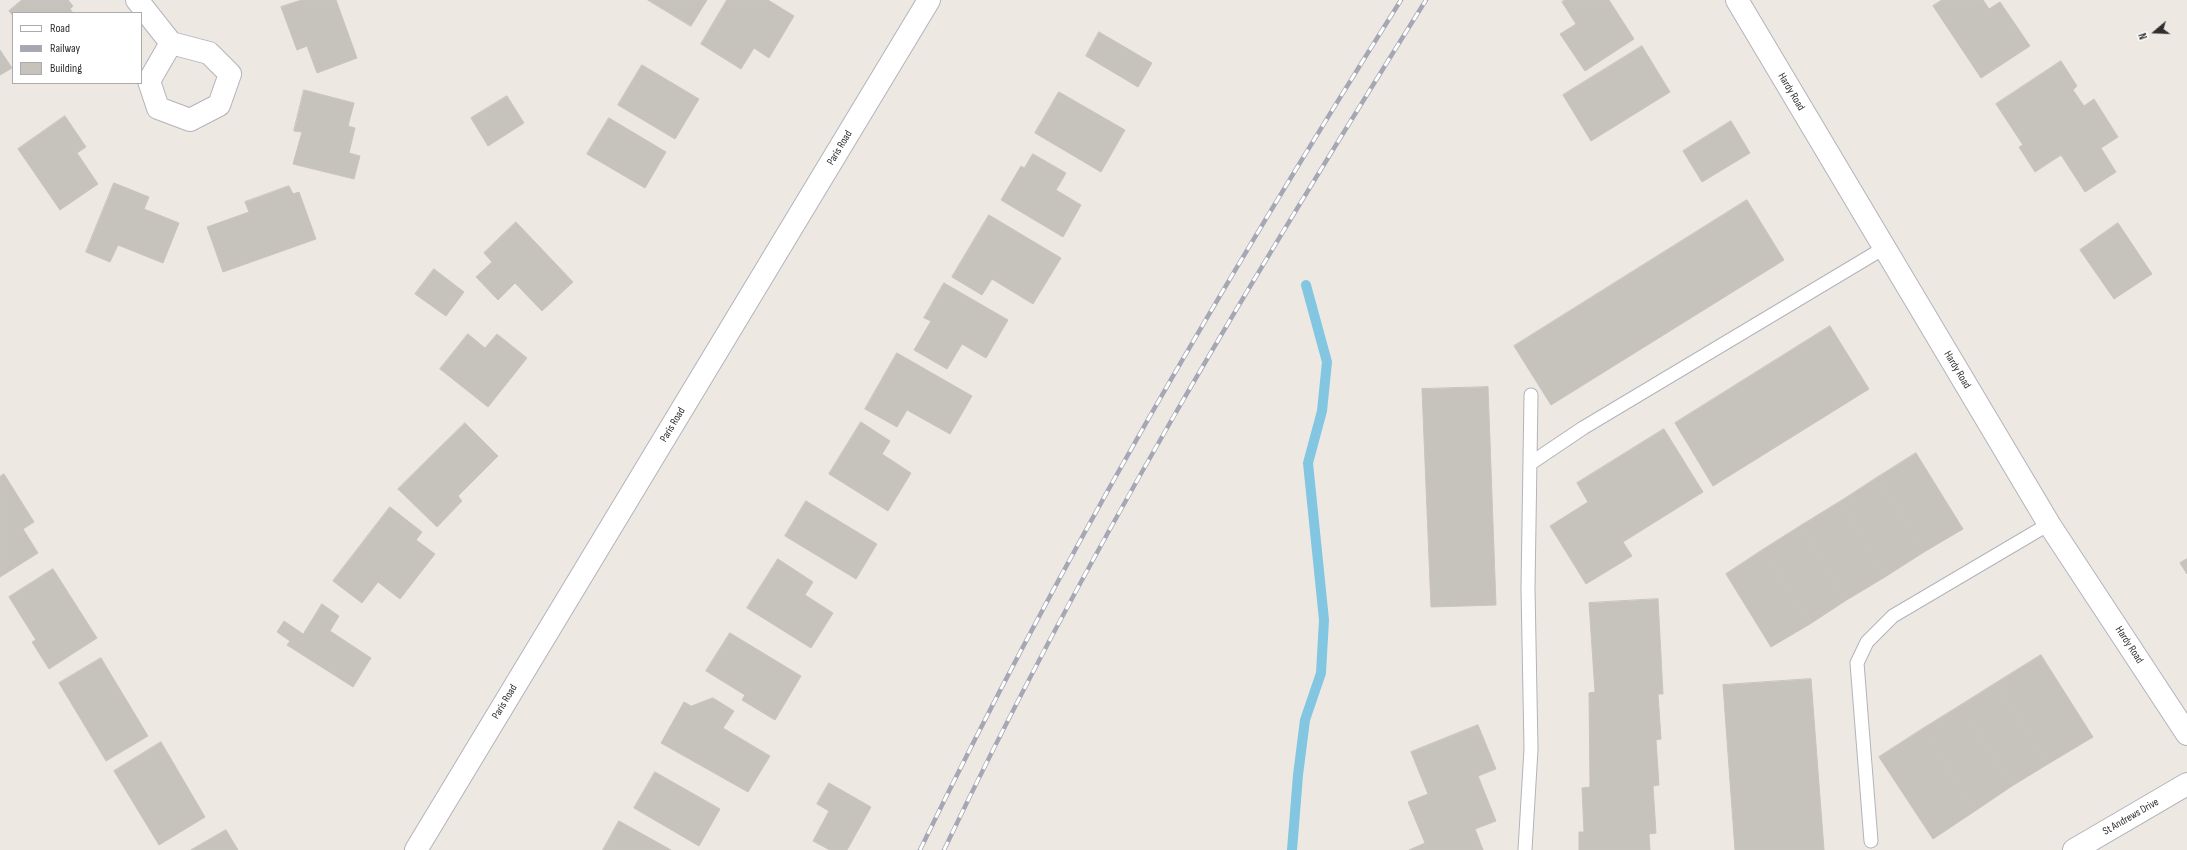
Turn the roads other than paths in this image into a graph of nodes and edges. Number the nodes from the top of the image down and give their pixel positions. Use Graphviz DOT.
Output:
graph roads {
  1 [pos="137,0"];
  2 [pos="929,0"];
  3 [pos="1737,0"];
  4 [pos="171,42"];
  5 [pos="1884,248"];
  6 [pos="1531,395"];
  7 [pos="1531,463"];
  8 [pos="2049,524"];
  9 [pos="2187,734"];
  10 [pos="2187,784"];
  11 [pos="1872,841"];
  12 [pos="416,850"];
  13 [pos="1525,850"];
  14 [pos="2074,850"];
  1 -- 4 [label="main road"];
  2 -- 12 [label="main road, Paris Road"];
  3 -- 5 [label="main road, Hardy Road"];
  5 -- 7 [label="lane"];
  5 -- 8 [label="main road, Hardy Road"];
  6 -- 7 [label="lane"];
  7 -- 13 [label="lane"];
  8 -- 9 [label="main road, Hardy Road"];
  8 -- 11 [label="lane"];
  10 -- 14 [label="main road, St Andrews Drive"];
}
